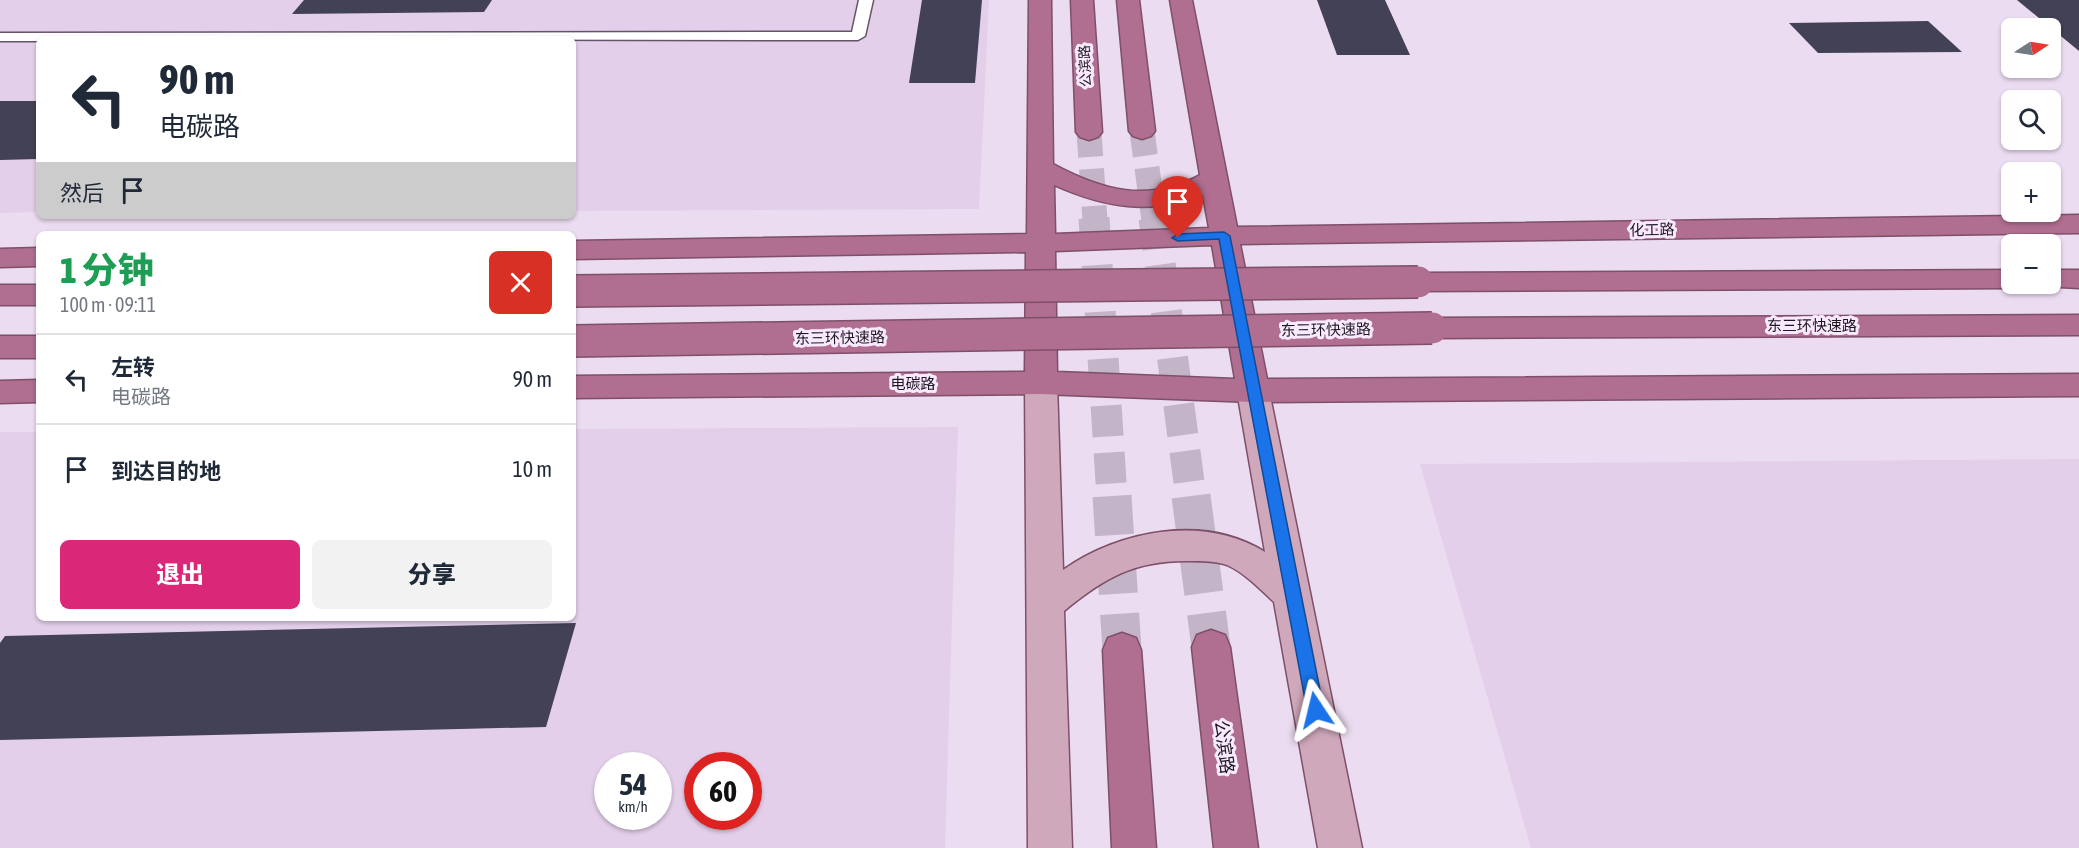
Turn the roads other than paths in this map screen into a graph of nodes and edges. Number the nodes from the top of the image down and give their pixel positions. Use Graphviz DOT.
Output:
graph roads {
  1 [pos="866,0"];
  2 [pos="1040,0"];
  3 [pos="1082,0"];
  4 [pos="1128,0"];
  5 [pos="1180,0"];
  6 [pos="576,36"];
  7 [pos="0,37"];
  8 [pos="36,37"];
  9 [pos="1142,131"];
  10 [pos="1089,132"];
  11 [pos="1040,167"];
  12 [pos="1215,177"];
  13 [pos="2079,224"];
  14 [pos="1224,236"];
  15 [pos="1040,243"];
  16 [pos="576,250"];
  17 [pos="36,257"];
  18 [pos="0,258"];
  19 [pos="2001,279"];
  20 [pos="2061,279"];
  21 [pos="2079,279"];
  22 [pos="576,291"];
  23 [pos="36,294"];
  24 [pos="0,295"];
  25 [pos="2079,325"];
  26 [pos="576,341"];
  27 [pos="0,347"];
  28 [pos="36,347"];
  29 [pos="1041,383"];
  30 [pos="2079,385"];
  31 [pos="576,387"];
  32 [pos="36,391"];
  33 [pos="1253,391"];
  34 [pos="0,392"];
  35 [pos="1293,596"];
  36 [pos="1047,603"];
  37 [pos="1211,647"];
  38 [pos="1122,650"];
  39 [pos="1050,848"];
  40 [pos="1134,848"];
  41 [pos="1236,848"];
  42 [pos="1340,848"];
  1 -- 6 [label="lane"];
  2 -- 11 [label="highway"];
  3 -- 10 [label="highway, 公滨路"];
  4 -- 9 [label="highway"];
  5 -- 12 [label="highway"];
  7 -- 8 [label="lane"];
  11 -- 12 [label="highway"];
  11 -- 15 [label="highway"];
  12 -- 14 [label="highway"];
  13 -- 14 [label="highway, 化工路"];
  14 -- 15 [label="highway"];
  14 -- 33 [label="highway"];
  15 -- 16 [label="highway"];
  15 -- 29 [label="highway"];
  17 -- 18 [label="highway"];
  19 -- 22 [label="highway, bridge"];
  20 -- 21 [label="highway"];
  23 -- 24 [label="highway"];
  25 -- 26 [label="highway, 东三环快速路, bridge"];
  27 -- 28 [label="highway"];
  29 -- 31 [label="highway, 电碳路"];
  29 -- 33 [label="highway, 电碳路"];
  29 -- 36 [label="main road"];
  30 -- 33 [label="highway"];
  32 -- 34 [label="highway"];
  33 -- 35 [label="main road"];
  35 -- 36 [label="main road"];
  35 -- 42 [label="main road"];
  36 -- 39 [label="main road"];
  37 -- 41 [label="highway, 公滨路"];
  38 -- 40 [label="highway"];
}
